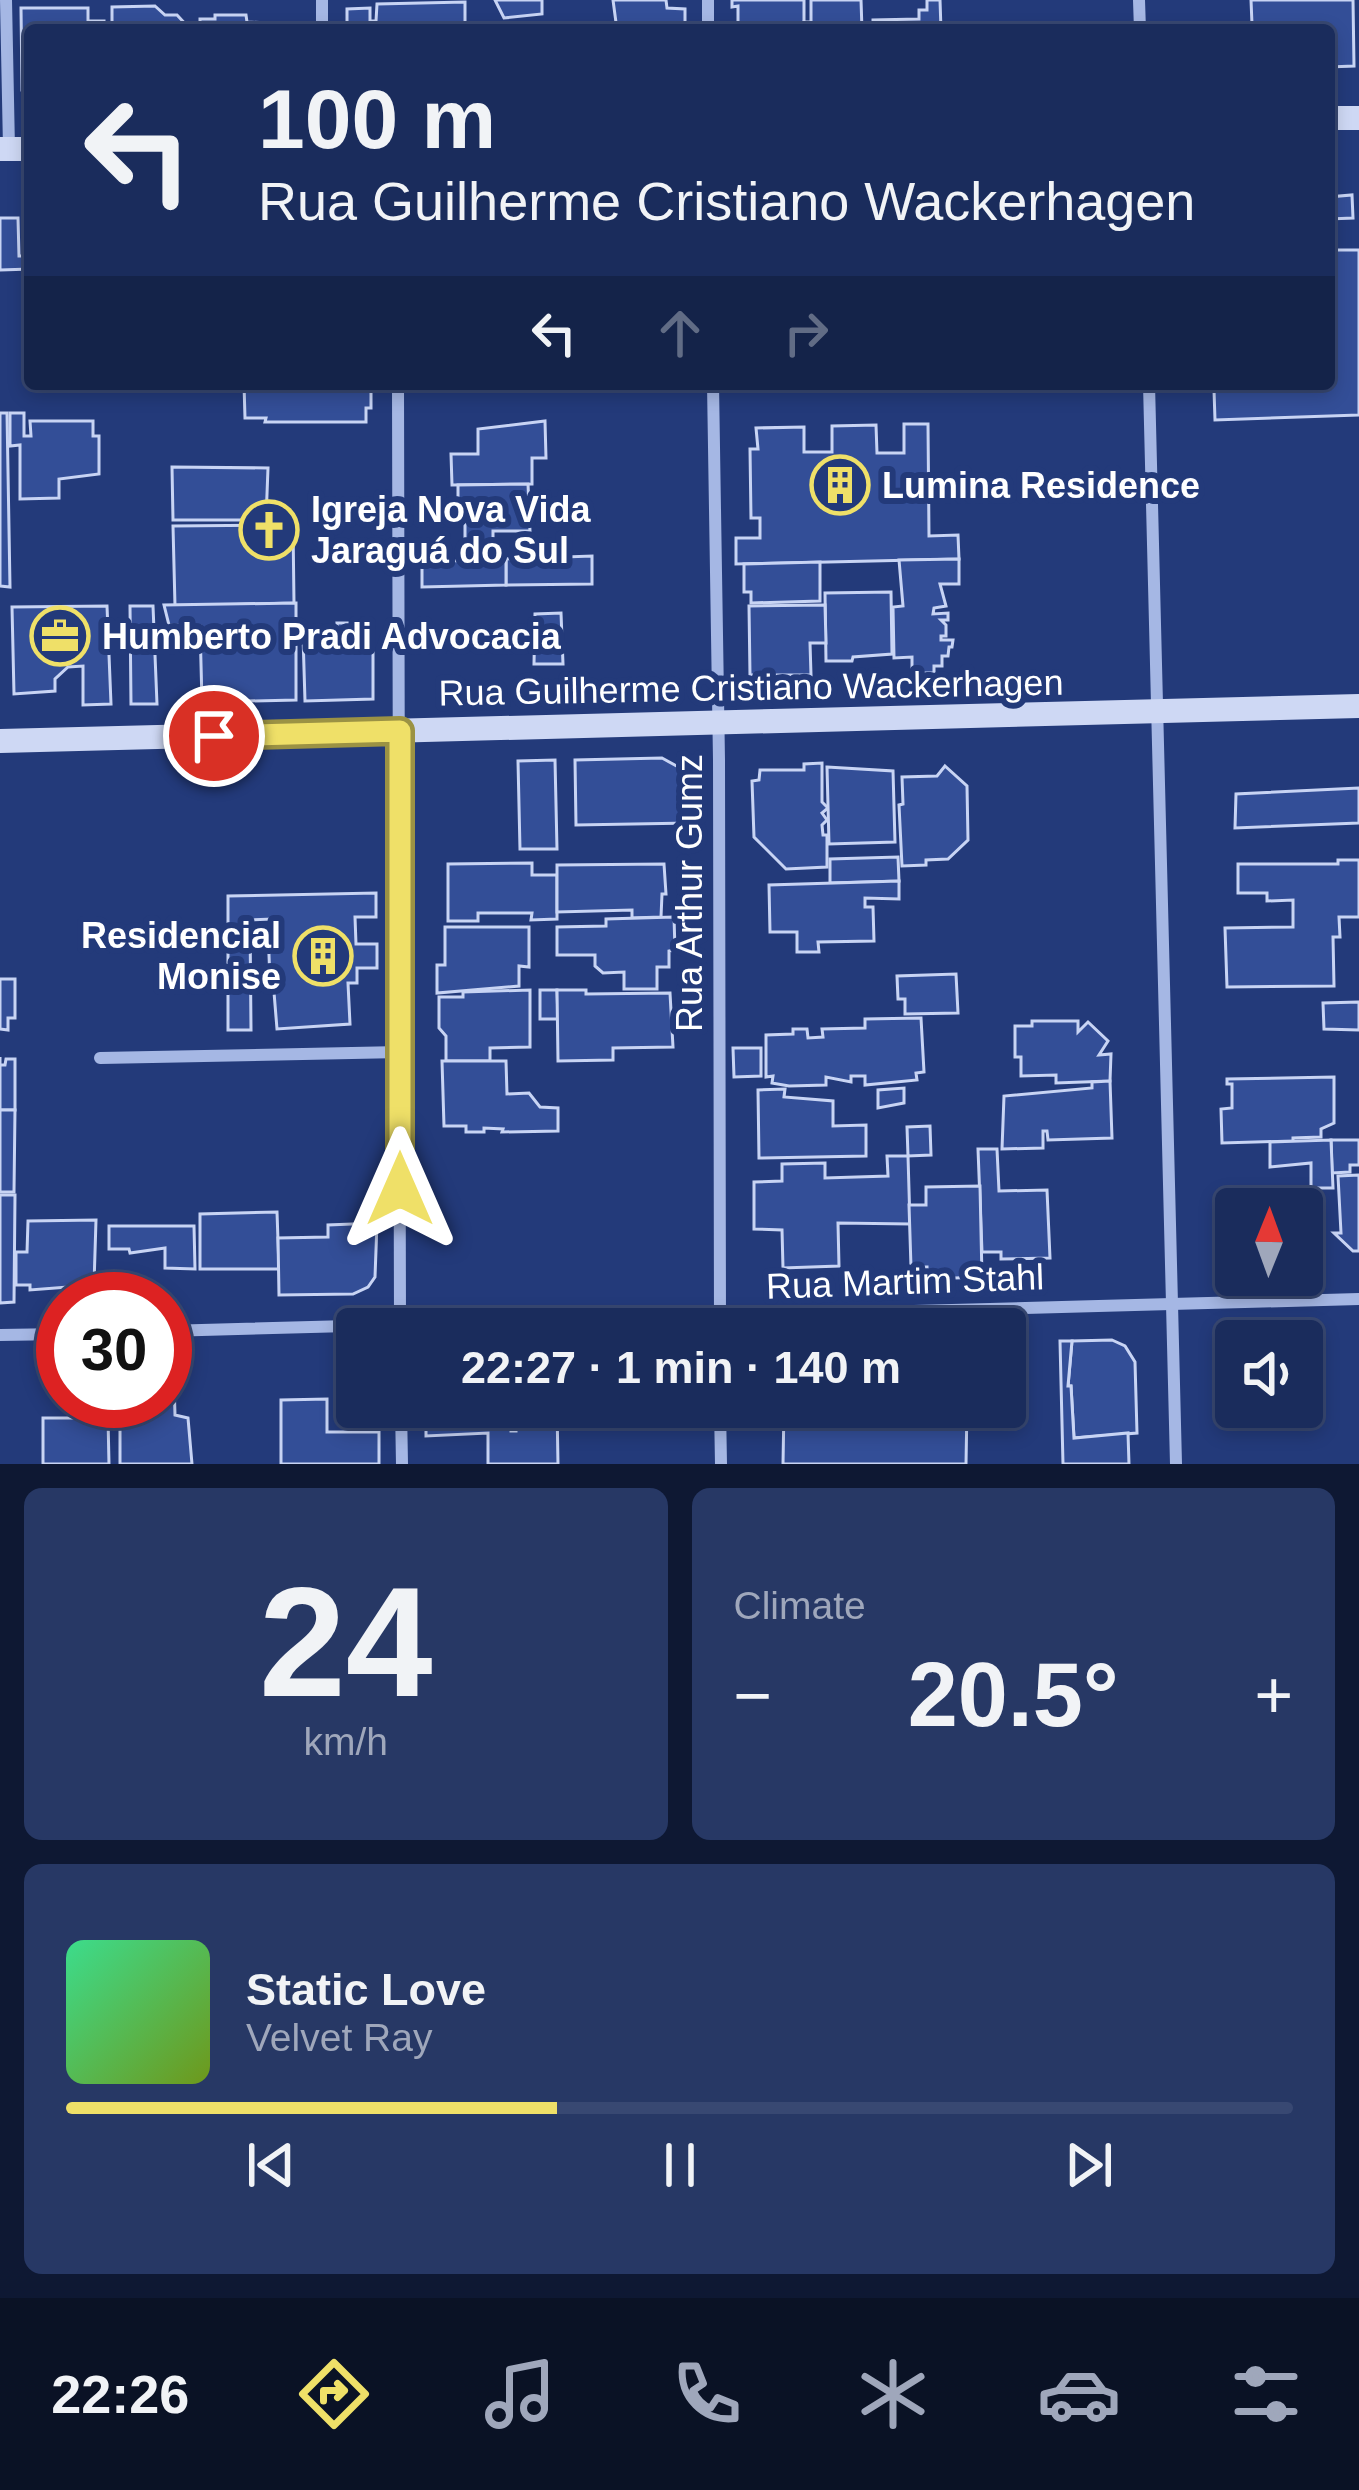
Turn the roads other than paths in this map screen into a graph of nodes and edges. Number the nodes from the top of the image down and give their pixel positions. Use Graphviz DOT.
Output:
graph roads {
  1 [pos="6,0"];
  2 [pos="13,149"];
  3 [pos="398,390"];
  4 [pos="713,390"];
  5 [pos="1149,390"];
  6 [pos="1359,706"];
  7 [pos="1159,713"];
  8 [pos="718,723"];
  9 [pos="400,731"];
  10 [pos="0,741"];
  11 [pos="401,1052"];
  12 [pos="100,1058"];
  13 [pos="1359,1299"];
  14 [pos="1173,1304"];
  15 [pos="400,1308"];
  16 [pos="720,1308"];
  17 [pos="1026,1310"];
  18 [pos="336,1329"];
  19 [pos="192,1331"];
  20 [pos="36,1334"];
  21 [pos="0,1335"];
  22 [pos="401,1428"];
  23 [pos="720,1428"];
  24 [pos="402,1464"];
  25 [pos="721,1464"];
  26 [pos="1176,1464"];
  1 -- 2 [label="street"];
  3 -- 9 [label="street"];
  4 -- 8 [label="street, Rua Arthur Gumz"];
  5 -- 7 [label="street"];
  6 -- 7 [label="street, Rua Guilherme Cristiano Wackerhagen"];
  7 -- 8 [label="street, Rua Guilherme Cristiano Wackerhagen"];
  7 -- 14 [label="street"];
  8 -- 9 [label="street, Rua Guilherme Cristiano Wackerhagen"];
  8 -- 16 [label="street, Rua Arthur Gumz"];
  9 -- 10 [label="street, Rua Guilherme Cristiano Wackerhagen"];
  9 -- 11 [label="street"];
  11 -- 12 [label="street"];
  11 -- 15 [label="street"];
  13 -- 14 [label="street, Rua Martim Stahl"];
  14 -- 17 [label="street, Rua Martim Stahl"];
  14 -- 26 [label="street"];
  18 -- 19 [label="street, Rua Martim Stahl"];
  20 -- 21 [label="street"];
  22 -- 24 [label="street"];
  23 -- 25 [label="street"];
}
